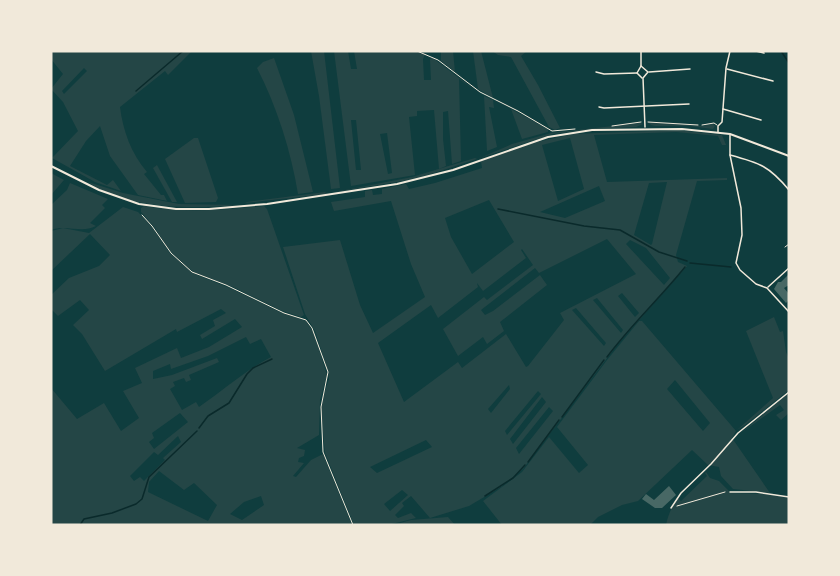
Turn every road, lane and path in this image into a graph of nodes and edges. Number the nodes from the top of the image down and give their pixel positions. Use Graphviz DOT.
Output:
graph roads {
  1 [pos="417,51"];
  2 [pos="641,51"];
  3 [pos="730,51"];
  4 [pos="756,51"];
  5 [pos="764,53"];
  6 [pos="642,66"];
  7 [pos="726,68"];
  8 [pos="690,69"];
  9 [pos="597,72"];
  10 [pos="648,72"];
  11 [pos="637,73"];
  12 [pos="643,78"];
  13 [pos="773,81"];
  14 [pos="689,104"];
  15 [pos="645,106"];
  16 [pos="599,107"];
  17 [pos="723,108"];
  18 [pos="761,120"];
  19 [pos="646,121"];
  20 [pos="702,125"];
  21 [pos="604,126"];
  22 [pos="718,126"];
  23 [pos="645,128"];
  24 [pos="575,129"];
  25 [pos="718,133"];
  26 [pos="730,134"];
  27 [pos="730,155"];
  28 [pos="789,156"];
  29 [pos="51,166"];
  30 [pos="789,190"];
  31 [pos="142,215"];
  32 [pos="789,244"];
  33 [pos="785,247"];
  34 [pos="789,268"];
  35 [pos="767,288"];
  36 [pos="789,312"];
  37 [pos="789,392"];
  38 [pos="730,492"];
  39 [pos="789,497"];
  40 [pos="671,508"];
  41 [pos="353,525"];
  1 -- 24 [label="path"];
  2 -- 6 [label="street"];
  3 -- 7 [label="street"];
  4 -- 5 [label="street"];
  6 -- 10 [label="street"];
  6 -- 11 [label="street"];
  7 -- 13 [label="street"];
  7 -- 17 [label="street"];
  8 -- 10 [label="street"];
  9 -- 11 [label="street"];
  10 -- 12 [label="street"];
  11 -- 12 [label="street"];
  12 -- 15 [label="street"];
  14 -- 15 [label="street"];
  15 -- 16 [label="street"];
  15 -- 19 [label="street"];
  17 -- 18 [label="street"];
  17 -- 22 [label="street"];
  19 -- 20 [label="path"];
  19 -- 21 [label="path"];
  19 -- 23 [label="street"];
  20 -- 22 [label="lane"];
  22 -- 25 [label="street"];
  23 -- 25 [label="street"];
  23 -- 29 [label="street"];
  25 -- 26 [label="street"];
  26 -- 27 [label="street"];
  26 -- 28 [label="street"];
  27 -- 30 [label="street"];
  27 -- 35 [label="street"];
  31 -- 41 [label="path"];
  32 -- 33 [label="lane"];
  34 -- 35 [label="street"];
  35 -- 36 [label="street"];
  37 -- 40 [label="street"];
  38 -- 39 [label="street"];
  38 -- 40 [label="path"];
}
